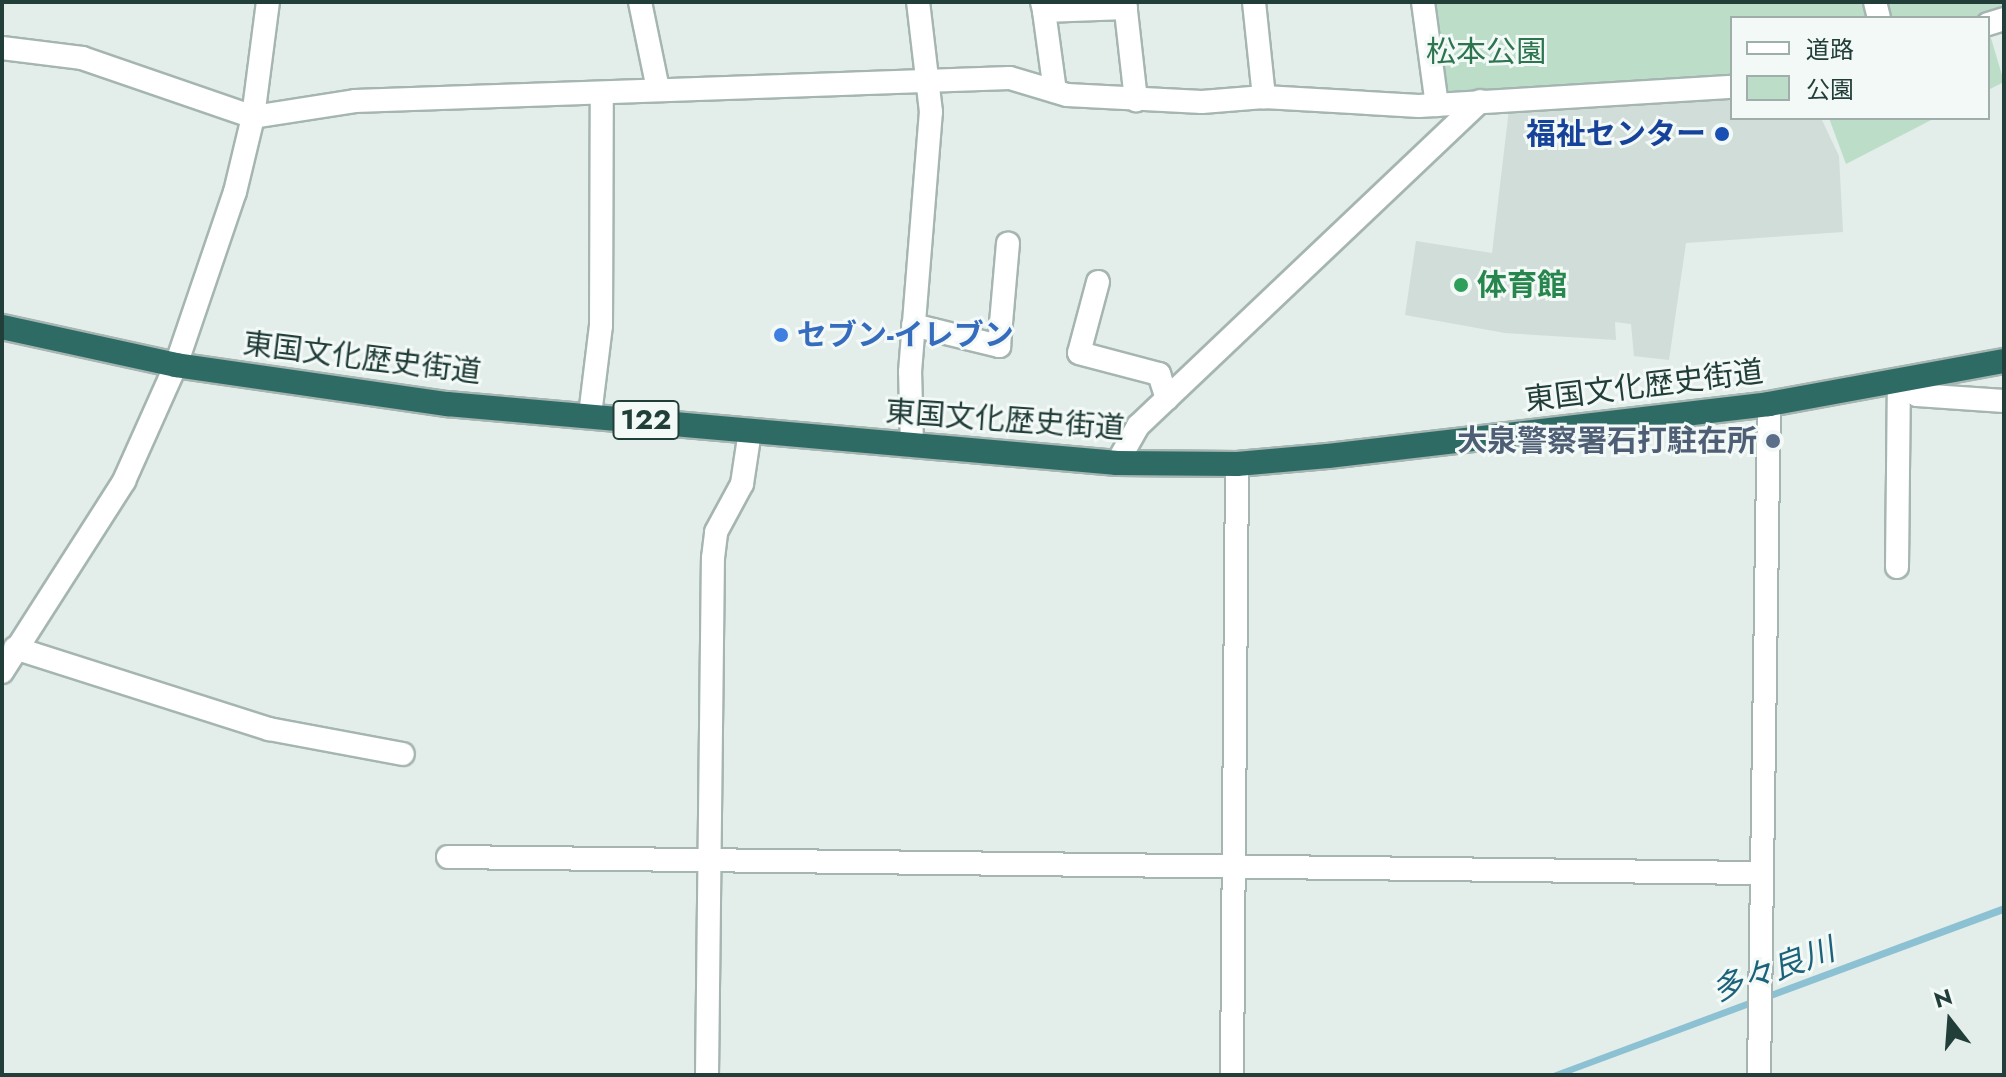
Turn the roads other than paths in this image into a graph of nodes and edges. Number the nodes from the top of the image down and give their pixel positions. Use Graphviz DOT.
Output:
graph roads {
  1 [pos="268,2"];
  2 [pos="640,2"];
  3 [pos="918,2"];
  4 [pos="1254,2"];
  5 [pos="1423,2"];
  6 [pos="1126,5"];
  7 [pos="1043,7"];
  8 [pos="2,48"];
  9 [pos="927,84"];
  10 [pos="1730,87"];
  11 [pos="658,89"];
  12 [pos="1055,91"];
  13 [pos="602,94"];
  14 [pos="1264,97"];
  15 [pos="1136,100"];
  16 [pos="1480,101"];
  17 [pos="1437,105"];
  18 [pos="253,117"];
  19 [pos="1008,243"];
  20 [pos="1098,282"];
  21 [pos="913,325"];
  22 [pos="2,327"];
  23 [pos="2004,361"];
  24 [pos="176,365"];
  25 [pos="1899,384"];
  26 [pos="1167,399"];
  27 [pos="2004,401"];
  28 [pos="1769,404"];
  29 [pos="590,415"];
  30 [pos="750,431"];
  31 [pos="912,446"];
  32 [pos="1117,463"];
  33 [pos="1237,464"];
  34 [pos="1897,567"];
  35 [pos="15,648"];
  36 [pos="2,672"];
  37 [pos="403,754"];
  38 [pos="448,857"];
  39 [pos="710,859"];
  40 [pos="1232,867"];
  41 [pos="1761,873"];
  42 [pos="707,1075"];
  43 [pos="1232,1075"];
  44 [pos="1759,1075"];
  1 -- 18 [label="street"];
  2 -- 11 [label="street"];
  3 -- 9 [label="street"];
  4 -- 14 [label="street"];
  5 -- 17 [label="street"];
  6 -- 7 [label="street"];
  6 -- 15 [label="street"];
  7 -- 12 [label="street"];
  8 -- 18 [label="street"];
  9 -- 11 [label="street"];
  9 -- 12 [label="street"];
  9 -- 21 [label="street"];
  10 -- 16 [label="street"];
  11 -- 13 [label="street"];
  12 -- 15 [label="street"];
  13 -- 18 [label="street"];
  13 -- 29 [label="street"];
  14 -- 15 [label="street"];
  14 -- 17 [label="street"];
  16 -- 17 [label="street"];
  16 -- 26 [label="street"];
  18 -- 24 [label="street"];
  19 -- 21 [label="street"];
  20 -- 26 [label="street"];
  21 -- 31 [label="street"];
  22 -- 24 [label="highway, 東国文化歴史街道 / 122"];
  23 -- 25 [label="highway, 東国文化歴史街道 / 122"];
  24 -- 29 [label="highway, 東国文化歴史街道 / 122"];
  24 -- 35 [label="street"];
  25 -- 27 [label="street"];
  25 -- 28 [label="highway, 東国文化歴史街道 / 122"];
  25 -- 34 [label="street"];
  26 -- 32 [label="street"];
  28 -- 33 [label="highway, 東国文化歴史街道 / 122"];
  28 -- 41 [label="street"];
  29 -- 30 [label="highway, 東国文化歴史街道 / 122"];
  30 -- 31 [label="highway, 東国文化歴史街道 / 122"];
  30 -- 39 [label="street"];
  31 -- 32 [label="highway, 東国文化歴史街道 / 122"];
  32 -- 33 [label="highway, 東国文化歴史街道 / 122"];
  33 -- 40 [label="street"];
  35 -- 36 [label="street"];
  35 -- 37 [label="street"];
  38 -- 39 [label="street"];
  39 -- 40 [label="street"];
  39 -- 42 [label="street"];
  40 -- 41 [label="street"];
  40 -- 43 [label="street"];
  41 -- 44 [label="street"];
}
